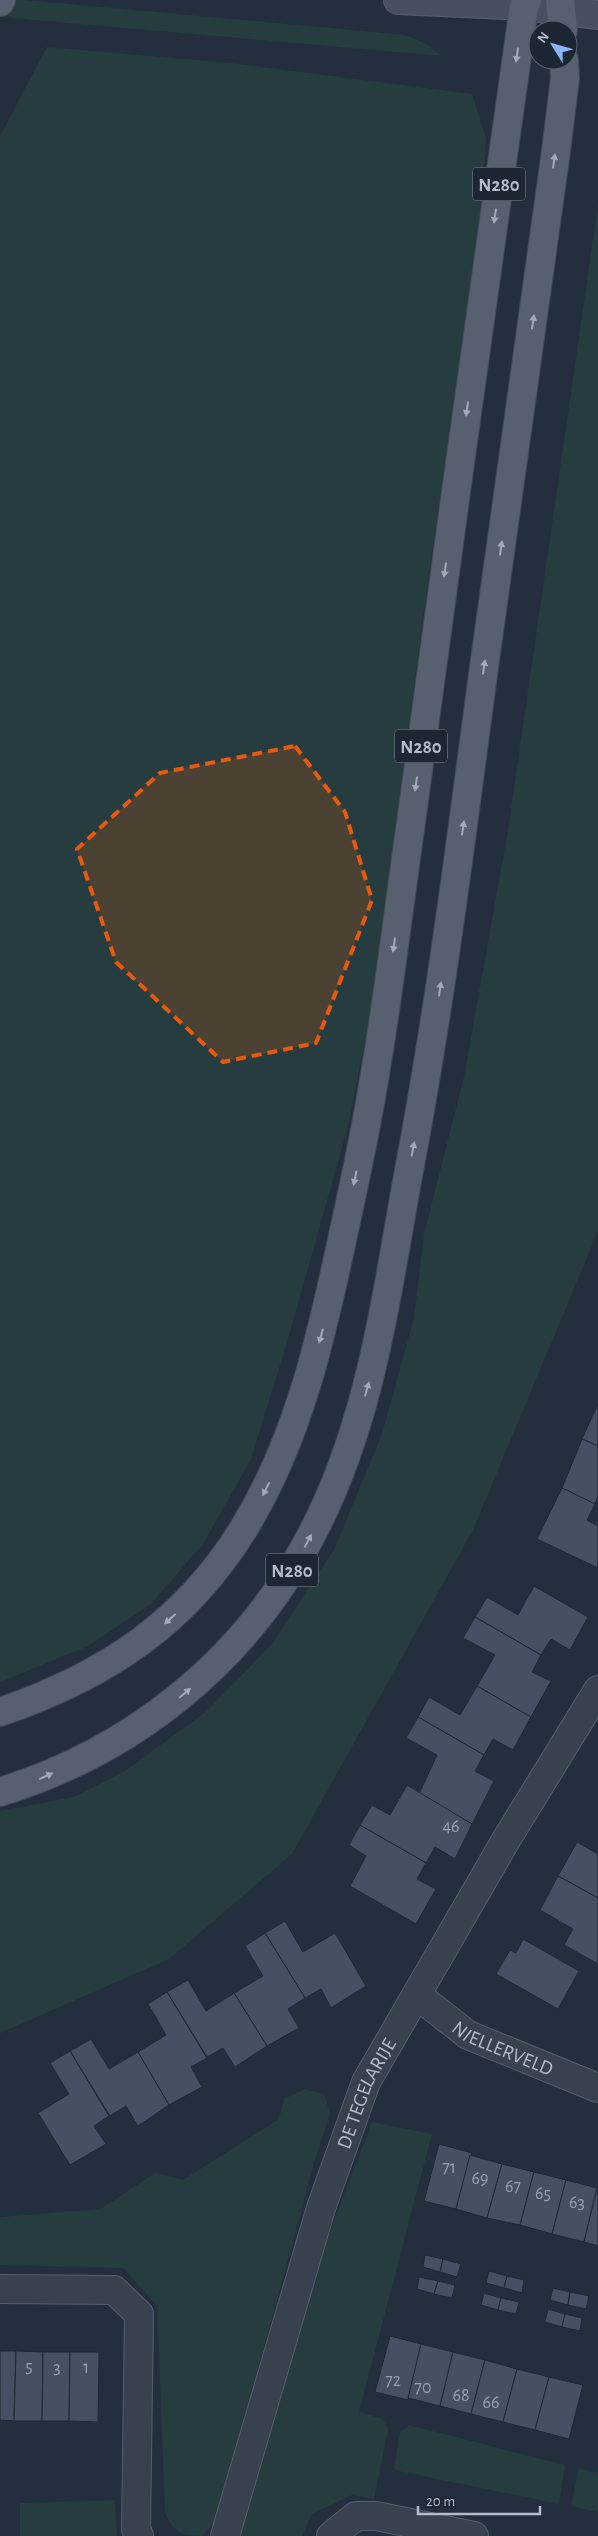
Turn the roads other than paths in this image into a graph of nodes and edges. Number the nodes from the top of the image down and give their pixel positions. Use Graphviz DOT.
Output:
graph roads {
  1 [pos="398,0"];
  2 [pos="525,3"];
  3 [pos="561,14"];
  4 [pos="598,15"];
  5 [pos="564,70"];
  6 [pos="598,1690"];
  7 [pos="0,1712"];
  8 [pos="0,1792"];
  9 [pos="417,1995"];
  10 [pos="598,2088"];
  11 [pos="0,2289"];
  12 [pos="139,2536"];
  13 [pos="225,2536"];
  14 [pos="331,2536"];
  15 [pos="474,2536"];
  1 -- 2 [label="main road"];
  2 -- 3 [label="main road"];
  2 -- 7 [label="main road, N280, one-way"];
  3 -- 4 [label="main road"];
  8 -- 5 [label="main road, N280, one-way"];
  6 -- 9 [label="street, DE TEGELARIJE"];
  9 -- 10 [label="street, NIELLERVELD"];
  9 -- 13 [label="street, DE TEGELARIJE"];
  11 -- 12 [label="street"];
  14 -- 15 [label="street"];
}
